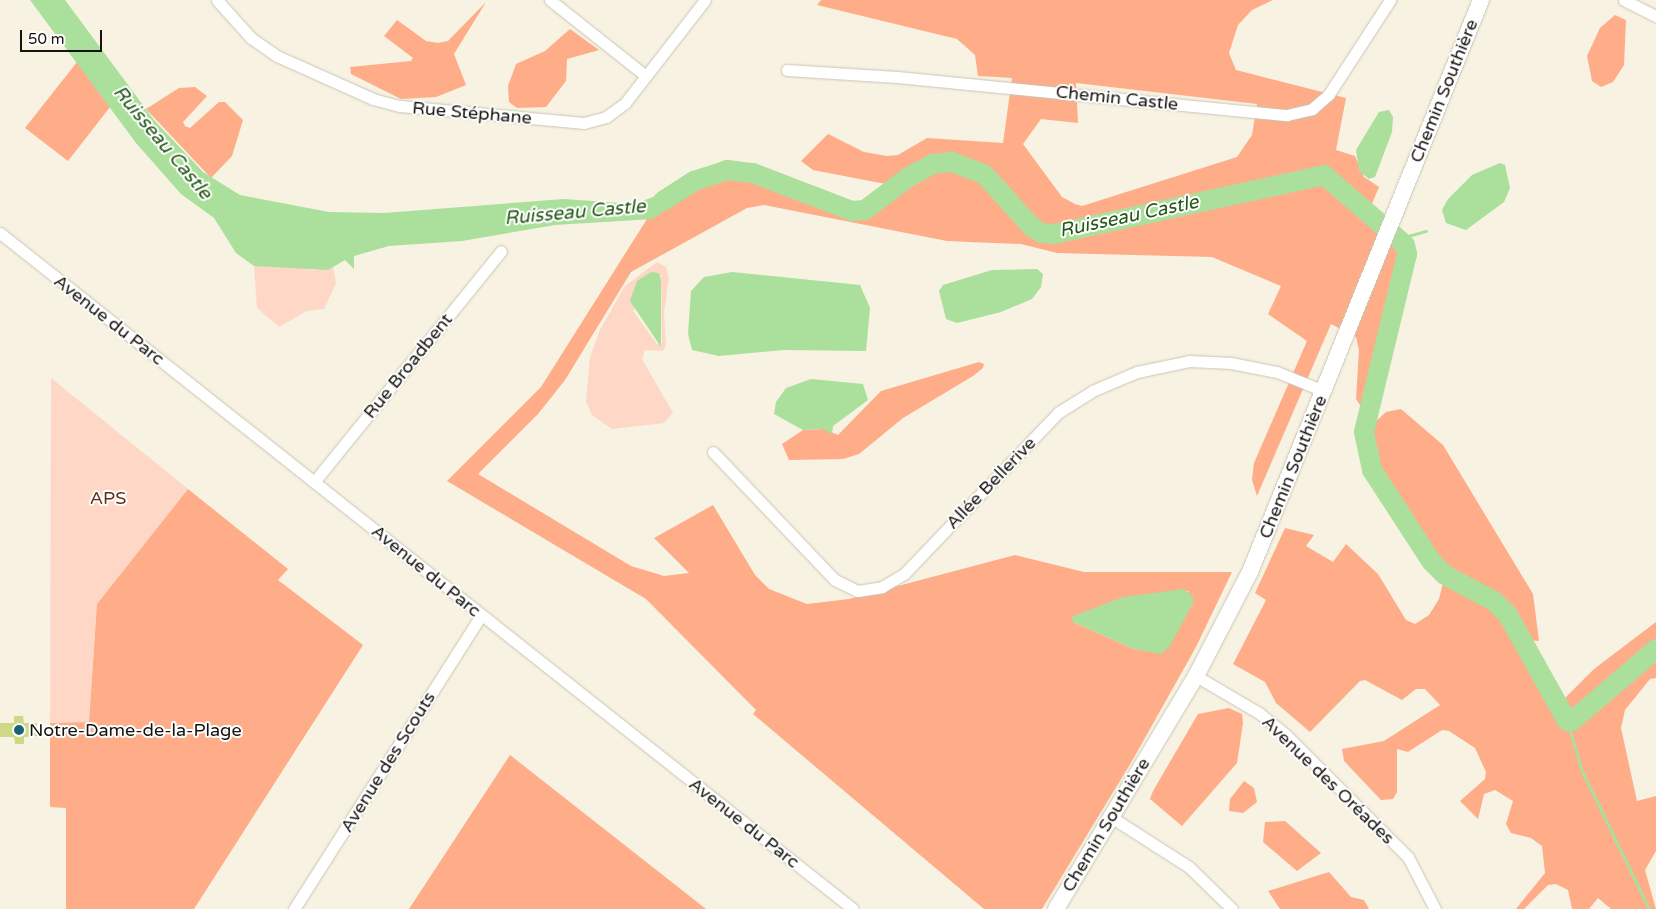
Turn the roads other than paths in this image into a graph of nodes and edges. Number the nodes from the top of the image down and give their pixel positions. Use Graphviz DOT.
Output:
graph roads {
  1 [pos="216,0"];
  2 [pos="550,0"];
  3 [pos="705,0"];
  4 [pos="1390,0"];
  5 [pos="1624,0"];
  6 [pos="1479,1"];
  7 [pos="1656,16"];
  8 [pos="787,70"];
  9 [pos="646,76"];
  10 [pos="0,233"];
  11 [pos="501,251"];
  12 [pos="1324,391"];
  13 [pos="712,452"];
  14 [pos="314,482"];
  15 [pos="481,615"];
  16 [pos="1196,676"];
  17 [pos="1111,817"];
  18 [pos="294,909"];
  19 [pos="853,909"];
  20 [pos="1056,909"];
  21 [pos="1232,909"];
  22 [pos="1435,909"];
  1 -- 9 [label="street, Rue Stéphane"];
  2 -- 9 [label="street"];
  3 -- 9 [label="street, Rue Stéphane"];
  4 -- 8 [label="street, Chemin Castle"];
  5 -- 7 [label="street"];
  6 -- 12 [label="street, Chemin Southière"];
  10 -- 14 [label="street, Avenue du Parc"];
  11 -- 14 [label="street, Rue Broadbent"];
  12 -- 13 [label="street, Allée Bellerive"];
  12 -- 16 [label="street, Chemin Southière"];
  14 -- 15 [label="street, Avenue du Parc"];
  15 -- 18 [label="street, Avenue des Scouts"];
  15 -- 19 [label="street, Avenue du Parc"];
  16 -- 17 [label="street, Chemin Southière"];
  16 -- 22 [label="street, Avenue des Oréades"];
  17 -- 20 [label="street, Chemin Southière"];
  17 -- 21 [label="street"];
}
